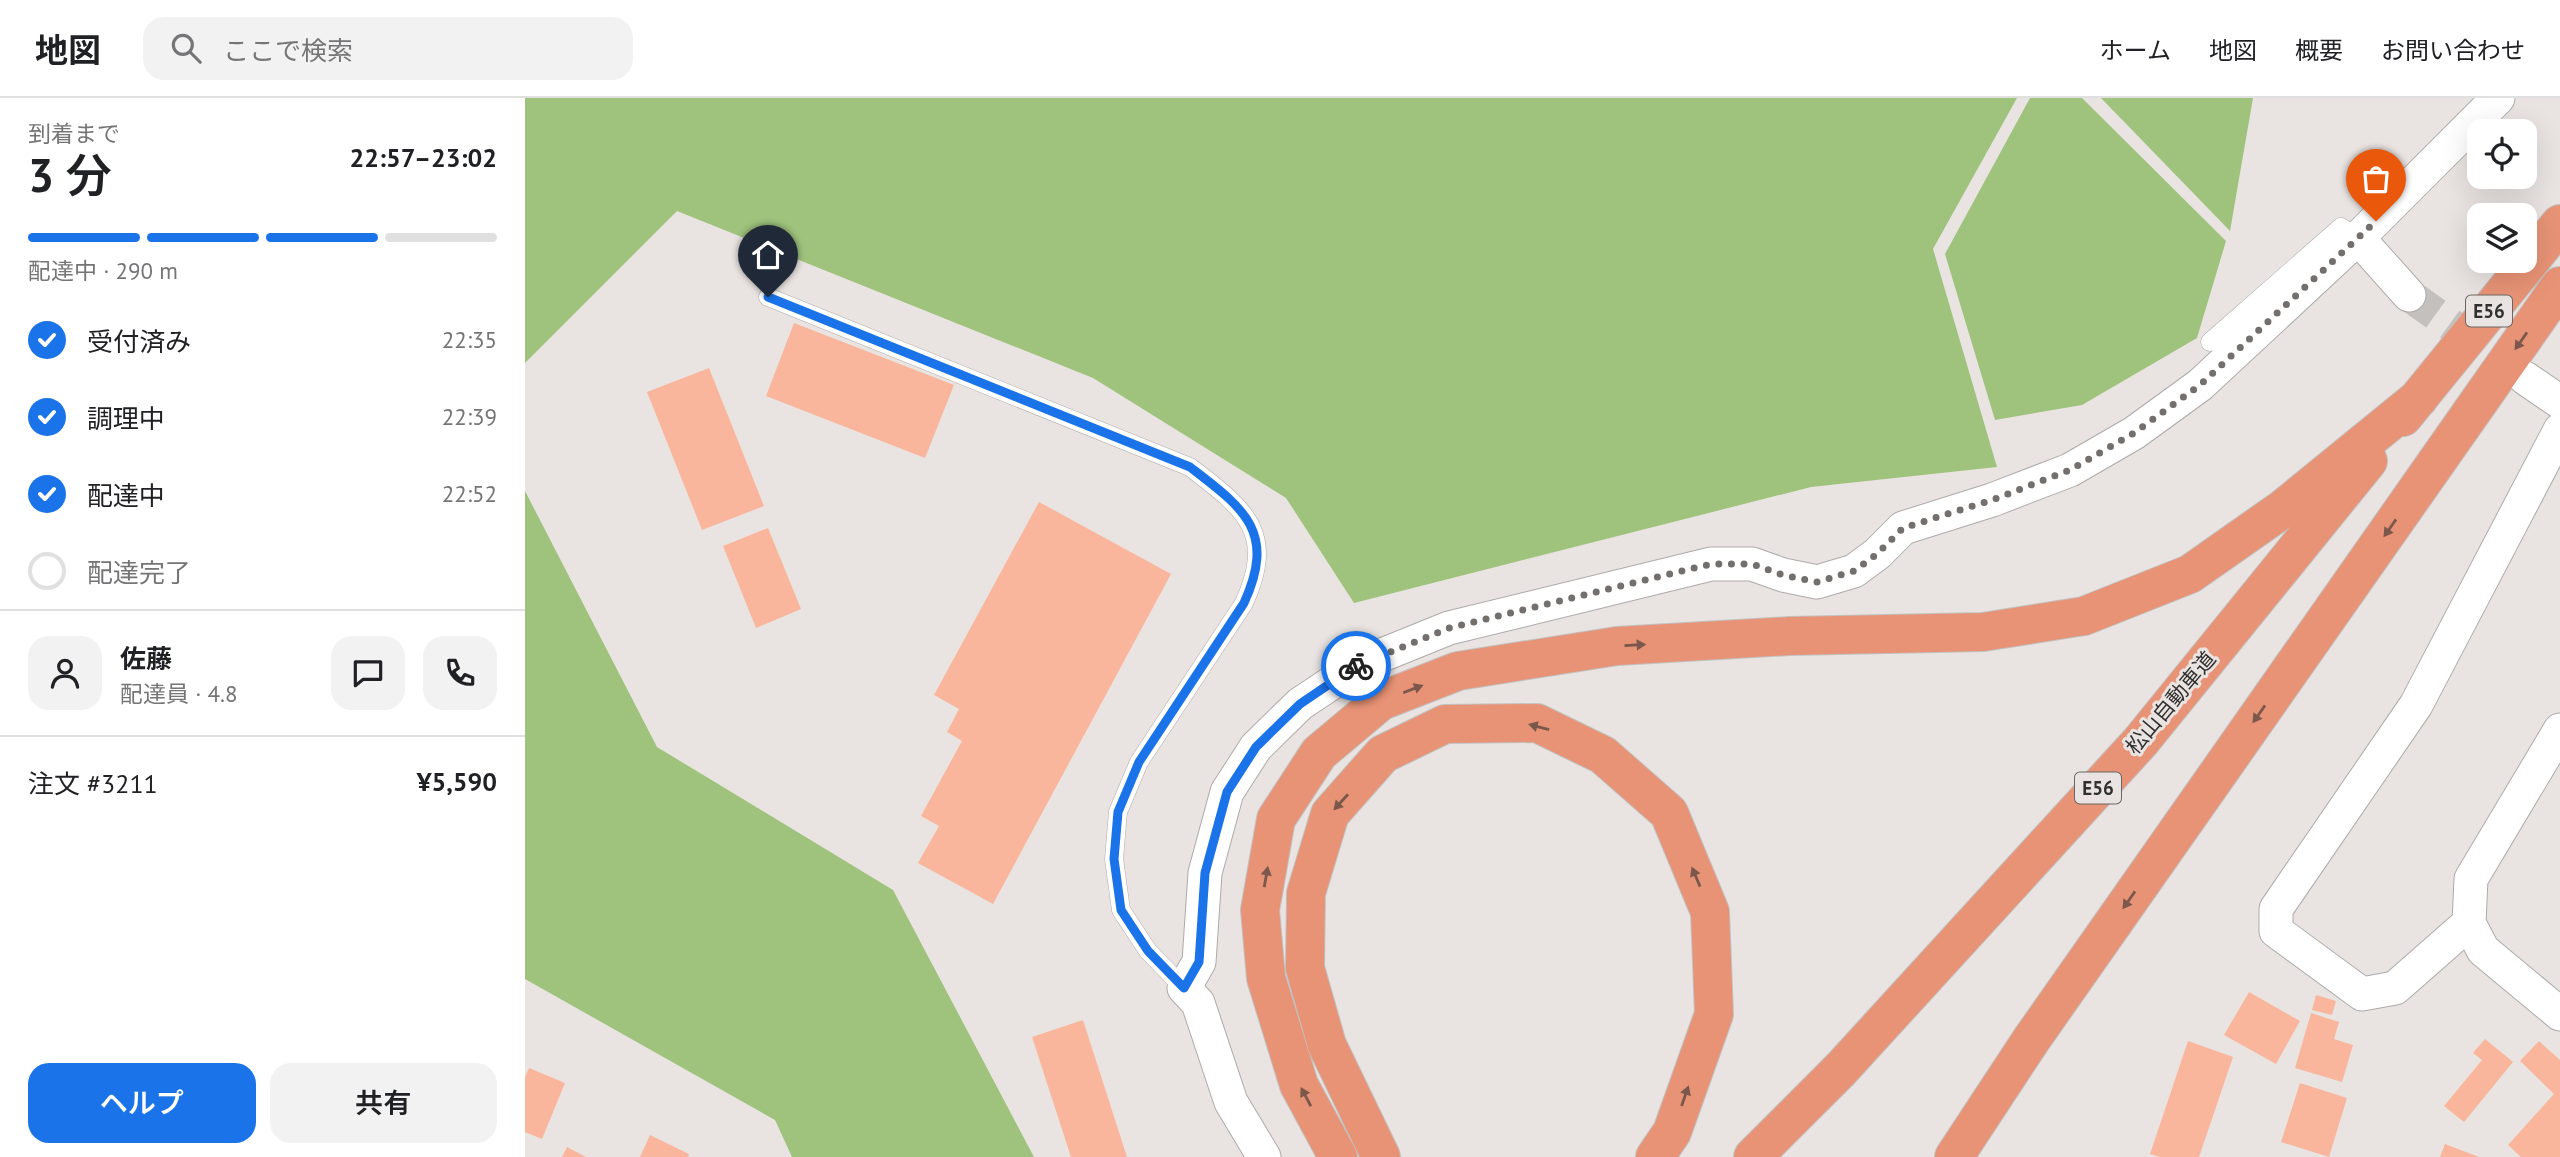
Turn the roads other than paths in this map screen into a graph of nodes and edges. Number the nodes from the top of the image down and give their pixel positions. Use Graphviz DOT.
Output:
graph roads {
  1 [pos="2498,98"];
  2 [pos="2560,225"];
  3 [pos="2358,238"];
  4 [pos="2560,286"];
  5 [pos="2409,295"];
  6 [pos="768,297"];
  7 [pos="2210,342"];
  8 [pos="2525,378"];
  9 [pos="2419,398"];
  10 [pos="2560,402"];
  11 [pos="2560,430"];
  12 [pos="2560,730"];
  13 [pos="2469,923"];
  14 [pos="1184,988"];
  15 [pos="2560,1014"];
  16 [pos="1264,1157"];
  17 [pos="1338,1157"];
  18 [pos="1381,1157"];
  19 [pos="1655,1157"];
  20 [pos="1753,1157"];
  21 [pos="1954,1157"];
  1 -- 3 [label="street"];
  2 -- 9 [label="highway, 松山自動車道 / E56"];
  3 -- 5 [label="street"];
  3 -- 7 [label="lane"];
  3 -- 14 [label="street"];
  4 -- 21 [label="highway, one-way"];
  6 -- 14 [label="lane"];
  8 -- 10 [label="street"];
  17 -- 9 [label="highway, one-way"];
  9 -- 20 [label="highway, 松山自動車道 / E56"];
  11 -- 13 [label="street"];
  12 -- 13 [label="street"];
  13 -- 15 [label="street"];
  14 -- 16 [label="street"];
  19 -- 18 [label="highway, one-way"];
}
